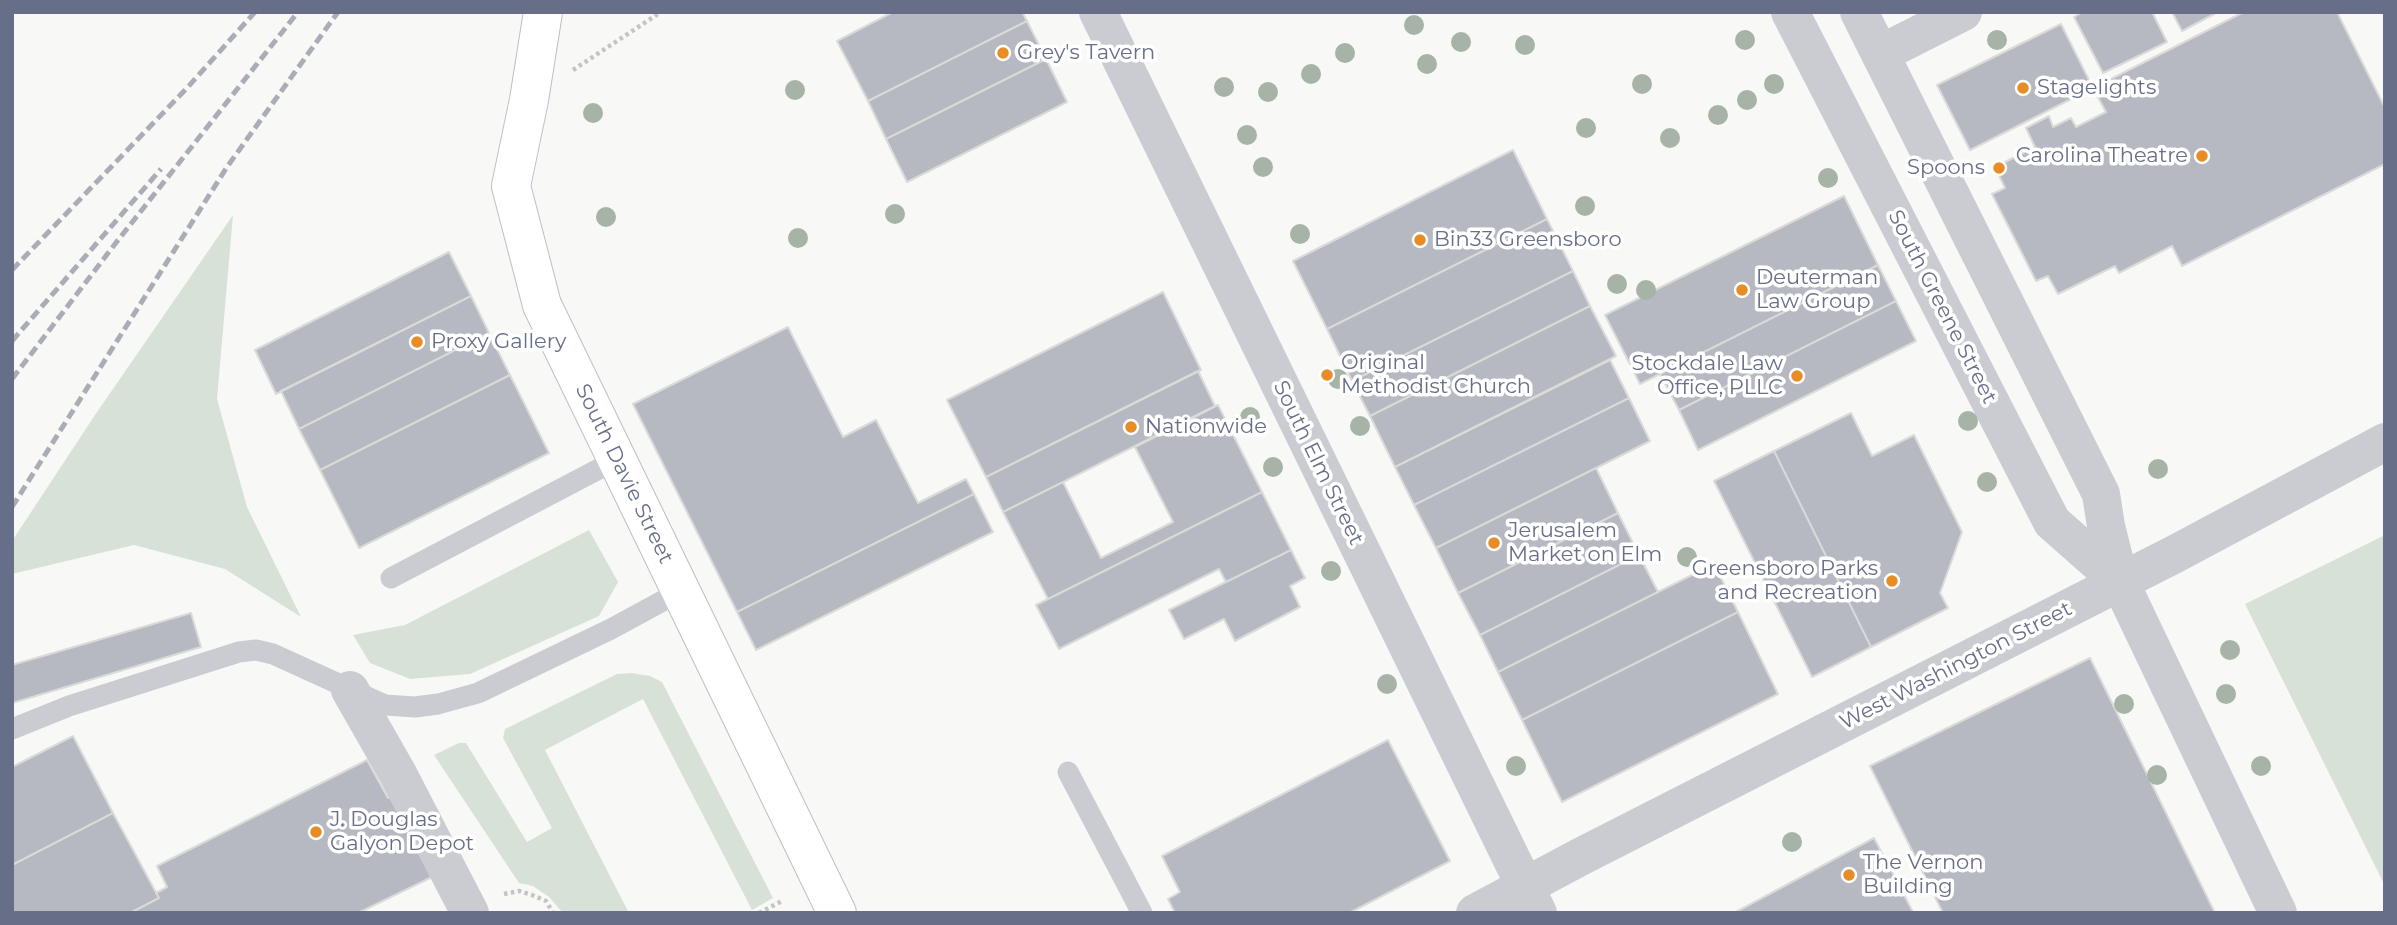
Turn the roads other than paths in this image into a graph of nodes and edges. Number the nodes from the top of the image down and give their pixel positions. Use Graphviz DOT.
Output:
graph roads {
  1 [pos="543,12"];
  2 [pos="1098,12"];
  3 [pos="1790,12"];
  4 [pos="1859,12"];
  5 [pos="1964,12"];
  6 [pos="1880,54"];
  7 [pos="2385,442"];
  8 [pos="616,460"];
  9 [pos="391,578"];
  10 [pos="2120,582"];
  11 [pos="681,591"];
  12 [pos="350,690"];
  13 [pos="12,729"];
  14 [pos="1068,772"];
  15 [pos="1531,900"];
  16 [pos="468,908"];
  17 [pos="837,913"];
  18 [pos="1142,913"];
  19 [pos="1475,913"];
  20 [pos="2278,913"];
  1 -- 8 [label="main road, South Davie Street"];
  2 -- 15 [label="street, South Elm Street"];
  3 -- 10 [label="street, South Greene Street"];
  4 -- 6 [label="street, South Greene Street"];
  5 -- 6 [label="street"];
  6 -- 10 [label="street, South Greene Street"];
  7 -- 10 [label="street, West Washington Street"];
  8 -- 9 [label="lane"];
  8 -- 11 [label="main road, South Davie Street"];
  10 -- 15 [label="street, West Washington Street"];
  10 -- 20 [label="street, South Greene Street"];
  11 -- 12 [label="lane"];
  11 -- 17 [label="main road, South Davie Street"];
  12 -- 13 [label="lane"];
  12 -- 16 [label="street"];
  14 -- 18 [label="lane"];
  15 -- 19 [label="street, West Washington Street"];
}
